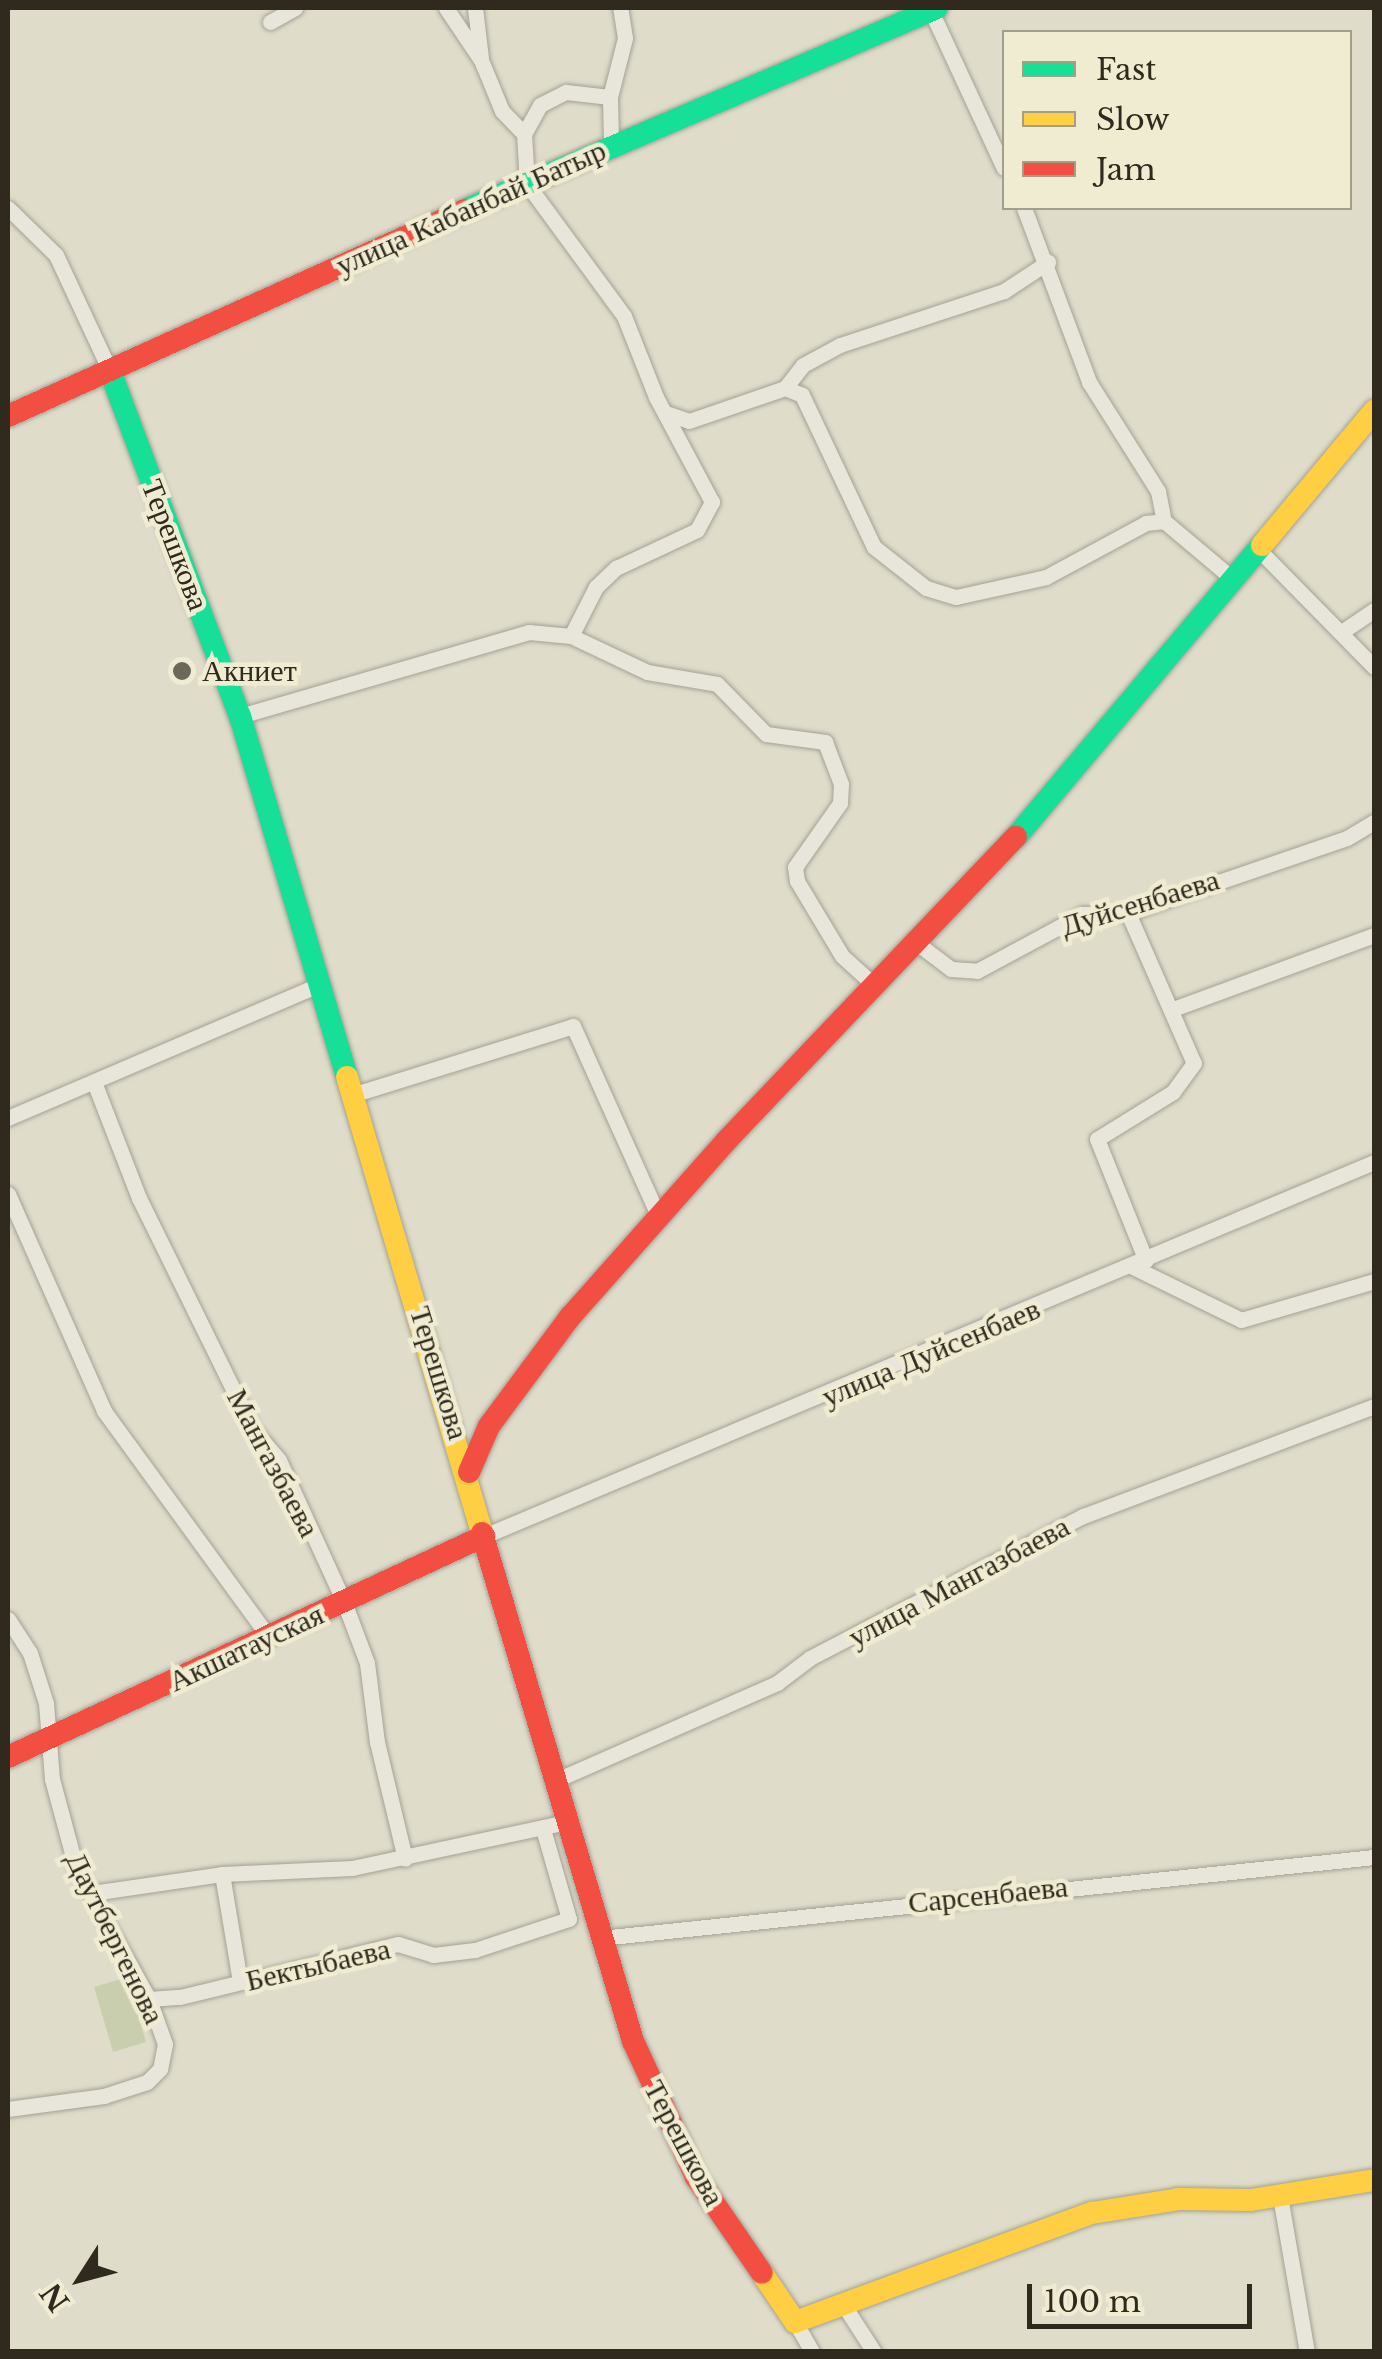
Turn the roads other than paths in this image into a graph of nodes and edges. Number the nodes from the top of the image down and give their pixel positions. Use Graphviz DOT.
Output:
graph roads {
  1 [pos="295,8"];
  2 [pos="446,8"];
  3 [pos="475,8"];
  4 [pos="620,8"];
  5 [pos="928,10"];
  6 [pos="270,22"];
  7 [pos="481,60"];
  8 [pos="610,97"];
  9 [pos="524,134"];
  10 [pos="611,144"];
  11 [pos="1002,164"];
  12 [pos="527,184"];
  13 [pos="8,208"];
  14 [pos="1025,210"];
  15 [pos="1048,262"];
  16 [pos="110,371"];
  17 [pos="784,388"];
  18 [pos="1374,412"];
  19 [pos="666,413"];
  20 [pos="8,416"];
  21 [pos="1164,521"];
  22 [pos="1259,550"];
  23 [pos="1234,580"];
  24 [pos="1374,610"];
  25 [pos="1343,630"];
  26 [pos="571,636"];
  27 [pos="1374,667"];
  28 [pos="240,716"];
  29 [pos="1374,822"];
  30 [pos="1128,913"];
  31 [pos="1374,935"];
  32 [pos="914,941"];
  33 [pos="320,984"];
  34 [pos="874,986"];
  35 [pos="1173,1010"];
  36 [pos="94,1082"];
  37 [pos="355,1094"];
  38 [pos="8,1118"];
  39 [pos="1374,1162"];
  40 [pos="8,1194"];
  41 [pos="659,1216"];
  42 [pos="1139,1264"];
  43 [pos="1374,1281"];
  44 [pos="1374,1406"];
  45 [pos="469,1472"];
  46 [pos="484,1536"];
  47 [pos="344,1602"];
  48 [pos="8,1619"];
  49 [pos="269,1637"];
  50 [pos="49,1739"];
  51 [pos="8,1756"];
  52 [pos="554,1782"];
  53 [pos="567,1822"];
  54 [pos="543,1829"];
  55 [pos="1374,1856"];
  56 [pos="405,1858"];
  57 [pos="222,1874"];
  58 [pos="92,1893"];
  59 [pos="601,1938"];
  60 [pos="240,1982"];
  61 [pos="149,1999"];
  62 [pos="8,2109"];
  63 [pos="1374,2180"];
  64 [pos="1280,2196"];
  65 [pos="843,2304"];
  66 [pos="794,2322"];
  67 [pos="812,2352"];
  68 [pos="874,2352"];
  69 [pos="1307,2352"];
  1 -- 6 [label="street"];
  2 -- 7 [label="street"];
  3 -- 7 [label="street"];
  4 -- 8 [label="street"];
  5 -- 10 [label="street, улица Кабанбай Батыр"];
  5 -- 11 [label="street"];
  7 -- 9 [label="street"];
  8 -- 9 [label="street"];
  8 -- 10 [label="street"];
  9 -- 12 [label="street"];
  10 -- 12 [label="street, улица Кабанбай Батыр"];
  12 -- 16 [label="street, улица Кабанбай Батыр"];
  12 -- 19 [label="street"];
  13 -- 16 [label="street"];
  14 -- 15 [label="street"];
  15 -- 17 [label="street"];
  15 -- 21 [label="street"];
  16 -- 20 [label="street, улица Кабанбай Батыр"];
  16 -- 28 [label="street, Терешкова"];
  17 -- 19 [label="street"];
  17 -- 21 [label="street"];
  18 -- 22 [label="street"];
  19 -- 26 [label="street"];
  21 -- 23 [label="street"];
  22 -- 23 [label="street"];
  22 -- 25 [label="street"];
  23 -- 32 [label="street"];
  24 -- 25 [label="street"];
  25 -- 27 [label="street"];
  26 -- 28 [label="street"];
  26 -- 34 [label="street"];
  28 -- 33 [label="street, Терешкова"];
  29 -- 30 [label="street, Дуйсенбаева"];
  30 -- 32 [label="street, Дуйсенбаева"];
  30 -- 35 [label="street"];
  31 -- 35 [label="street"];
  32 -- 34 [label="street"];
  33 -- 36 [label="street"];
  33 -- 37 [label="street, Терешкова"];
  34 -- 41 [label="street"];
  35 -- 42 [label="street"];
  36 -- 38 [label="street"];
  36 -- 47 [label="street, Мангазбаева"];
  37 -- 41 [label="street"];
  37 -- 45 [label="street, Терешкова"];
  39 -- 42 [label="street, улица Дуйсенбаев"];
  40 -- 49 [label="street"];
  41 -- 45 [label="street"];
  42 -- 43 [label="street"];
  42 -- 46 [label="street, улица Дуйсенбаев"];
  44 -- 52 [label="street, улица Мангазбаева"];
  45 -- 46 [label="street, Терешкова"];
  46 -- 47 [label="street, Акшатауская"];
  46 -- 52 [label="street, Терешкова"];
  47 -- 49 [label="street, Акшатауская"];
  47 -- 56 [label="street, Мангазбаева"];
  48 -- 50 [label="street, Даутбергенова"];
  49 -- 50 [label="street, Акшатауская"];
  50 -- 51 [label="street, Акшатауская"];
  50 -- 58 [label="street, Даутбергенова"];
  52 -- 53 [label="street, Терешкова"];
  53 -- 54 [label="street"];
  53 -- 59 [label="street, Терешкова"];
  54 -- 56 [label="street"];
  54 -- 60 [label="street, Бектыбаева"];
  55 -- 59 [label="street, Сарсенбаева"];
  56 -- 57 [label="street"];
  57 -- 58 [label="street"];
  57 -- 60 [label="street"];
  58 -- 61 [label="street, Даутбергенова"];
  59 -- 66 [label="street, Терешкова"];
  60 -- 61 [label="street, Бектыбаева"];
  61 -- 62 [label="street, Даутбергенова"];
  63 -- 64 [label="street"];
  64 -- 65 [label="street"];
  64 -- 69 [label="street"];
  65 -- 66 [label="street"];
  65 -- 68 [label="street"];
  66 -- 67 [label="street, Терешкова"];
}
